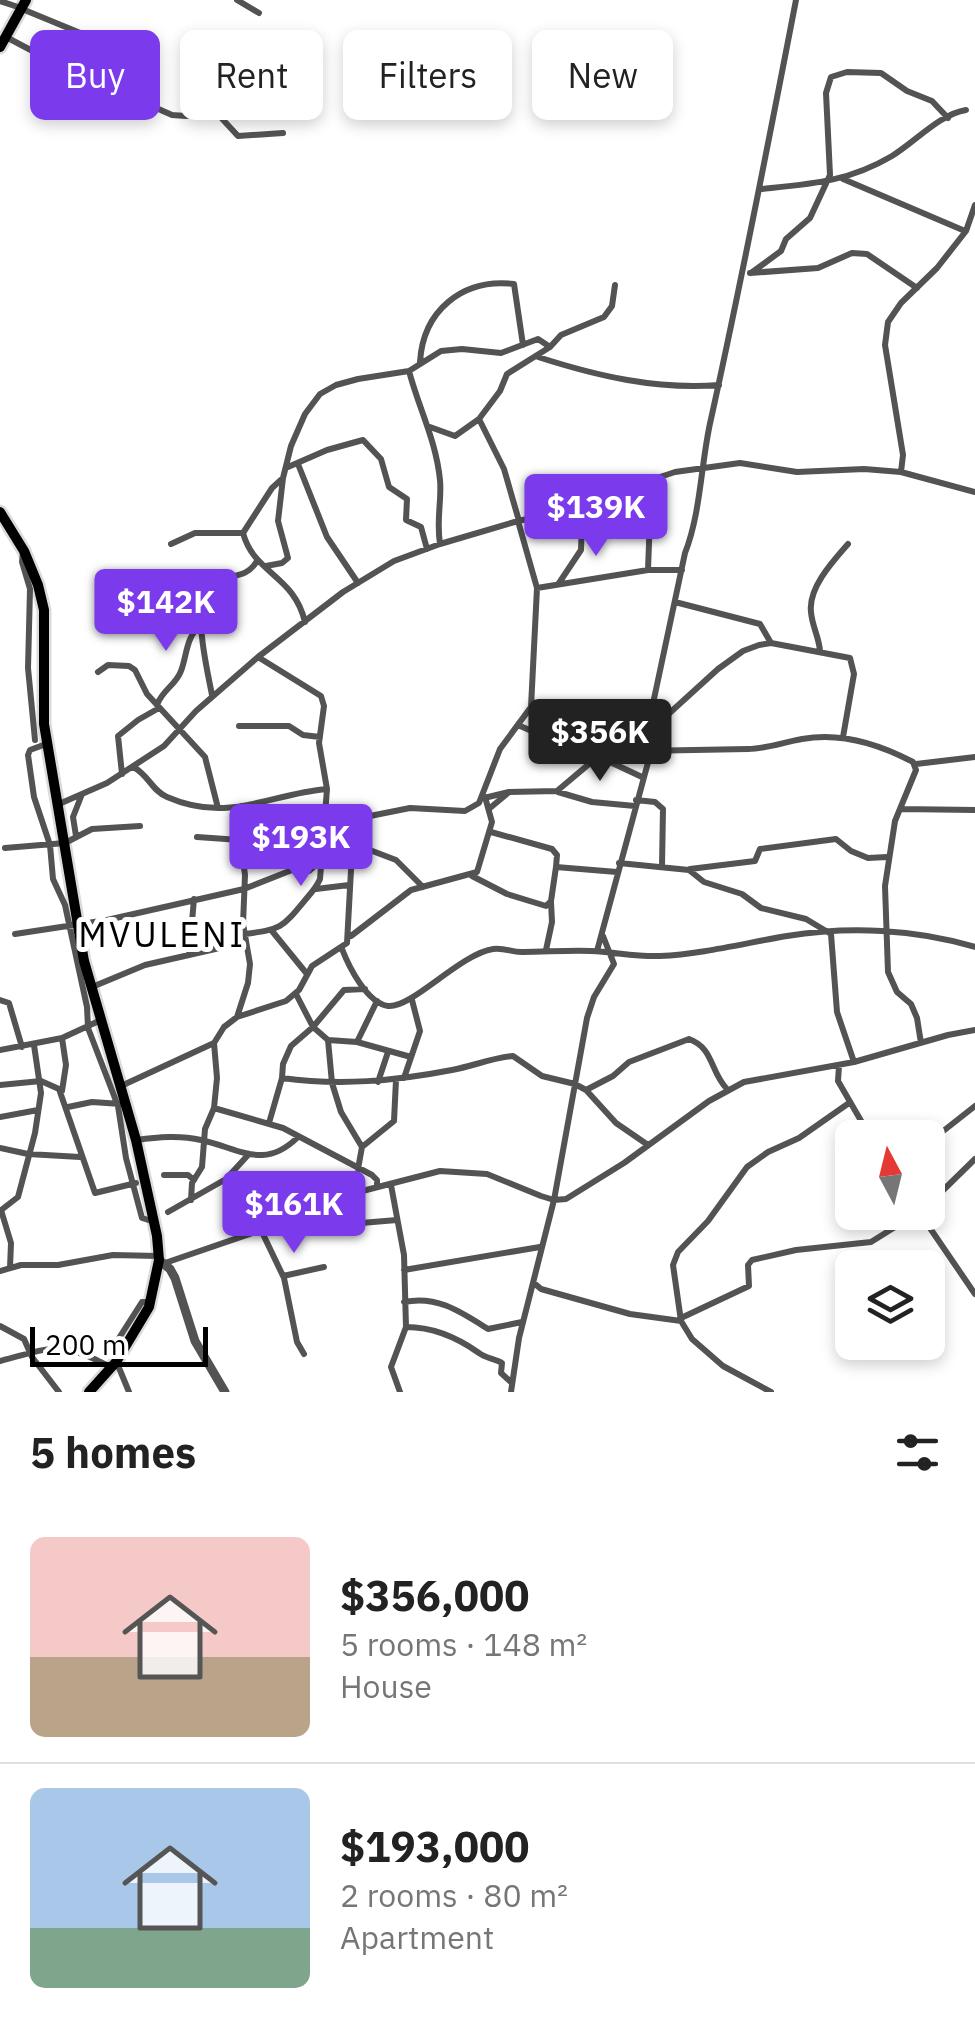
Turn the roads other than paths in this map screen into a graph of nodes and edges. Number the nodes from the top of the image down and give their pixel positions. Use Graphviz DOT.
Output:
graph roads {
  1 [pos="237,0"];
  2 [pos="796,0"];
  3 [pos="0,1"];
  4 [pos="19,5"];
  5 [pos="259,13"];
  6 [pos="76,30"];
  7 [pos="3,42"];
  8 [pos="966,110"];
  9 [pos="948,118"];
  10 [pos="283,132"];
  11 [pos="842,179"];
  12 [pos="825,183"];
  13 [pos="762,189"];
  14 [pos="975,206"];
  15 [pos="970,228"];
  16 [pos="747,273"];
  17 [pos="615,285"];
  18 [pos="918,289"];
  19 [pos="523,345"];
  20 [pos="550,347"];
  21 [pos="536,357"];
  22 [pos="420,364"];
  23 [pos="409,371"];
  24 [pos="719,385"];
  25 [pos="479,419"];
  26 [pos="430,426"];
  27 [pos="298,464"];
  28 [pos="288,467"];
  29 [pos="700,471"];
  30 [pos="901,472"];
  31 [pos="283,478"];
  32 [pos="975,492"];
  33 [pos="628,497"];
  34 [pos="597,504"];
  35 [pos="0,513"];
  36 [pos="518,521"];
  37 [pos="243,533"];
  38 [pos="171,544"];
  39 [pos="440,544"];
  40 [pos="848,544"];
  41 [pos="427,549"];
  42 [pos="261,564"];
  43 [pos="648,570"];
  44 [pos="682,570"];
  45 [pos="358,582"];
  46 [pos="558,584"];
  47 [pos="537,588"];
  48 [pos="676,602"];
  49 [pos="305,622"];
  50 [pos="200,626"];
  51 [pos="771,643"];
  52 [pos="820,651"];
  53 [pos="258,657"];
  54 [pos="98,672"];
  55 [pos="212,696"];
  56 [pos="158,706"];
  57 [pos="518,725"];
  58 [pos="240,726"];
  59 [pos="652,730"];
  60 [pos="178,731"];
  61 [pos="843,736"];
  62 [pos="320,737"];
  63 [pos="40,743"];
  64 [pos="650,751"];
  65 [pos="975,757"];
  66 [pos="595,759"];
  67 [pos="607,761"];
  68 [pos="916,764"];
  69 [pos="132,766"];
  70 [pos="122,774"];
  71 [pos="642,777"];
  72 [pos="327,789"];
  73 [pos="557,791"];
  74 [pos="509,792"];
  75 [pos="82,794"];
  76 [pos="482,800"];
  77 [pos="636,803"];
  78 [pos="58,804"];
  79 [pos="241,806"];
  80 [pos="218,808"];
  81 [pos="490,808"];
  82 [pos="900,808"];
  83 [pos="975,810"];
  84 [pos="140,826"];
  85 [pos="491,832"];
  86 [pos="197,837"];
  87 [pos="76,838"];
  88 [pos="240,840"];
  89 [pos="64,844"];
  90 [pos="50,845"];
  91 [pos="6,848"];
  92 [pos="353,848"];
  93 [pos="887,856"];
  94 [pos="321,857"];
  95 [pos="662,866"];
  96 [pos="556,867"];
  97 [pos="618,868"];
  98 [pos="688,870"];
  99 [pos="472,876"];
  100 [pos="320,879"];
  101 [pos="349,885"];
  102 [pos="330,886"];
  103 [pos="423,886"];
  104 [pos="244,889"];
  105 [pos="316,889"];
  106 [pos="194,899"];
  107 [pos="550,905"];
  108 [pos="74,926"];
  109 [pos="272,931"];
  110 [pos="886,932"];
  111 [pos="15,934"];
  112 [pos="831,934"];
  113 [pos="350,936"];
  114 [pos="603,936"];
  115 [pos="245,938"];
  116 [pos="975,948"];
  117 [pos="342,949"];
  118 [pos="546,950"];
  119 [pos="597,951"];
  120 [pos="608,953"];
  121 [pos="188,955"];
  122 [pos="80,960"];
  123 [pos="307,974"];
  124 [pos="91,988"];
  125 [pos="366,989"];
  126 [pos="296,994"];
  127 [pos="0,1000"];
  128 [pos="412,1000"];
  129 [pos="377,1001"];
  130 [pos="237,1017"];
  131 [pos="102,1019"];
  132 [pos="313,1027"];
  133 [pos="88,1028"];
  134 [pos="975,1030"];
  135 [pos="62,1038"];
  136 [pos="328,1040"];
  137 [pos="357,1042"];
  138 [pos="920,1043"];
  139 [pos="214,1044"];
  140 [pos="34,1045"];
  141 [pos="22,1047"];
  142 [pos="0,1050"];
  143 [pos="388,1052"];
  144 [pos="411,1057"];
  145 [pos="854,1062"];
  146 [pos="840,1065"];
  147 [pos="282,1078"];
  148 [pos="400,1079"];
  149 [pos="41,1081"];
  150 [pos="378,1082"];
  151 [pos="332,1083"];
  152 [pos="575,1084"];
  153 [pos="0,1085"];
  154 [pos="121,1086"];
  155 [pos="728,1089"];
  156 [pos="586,1090"];
  157 [pos="61,1092"];
  158 [pos="848,1103"];
  159 [pos="122,1104"];
  160 [pos="975,1106"];
  161 [pos="68,1107"];
  162 [pos="214,1108"];
  163 [pos="38,1110"];
  164 [pos="0,1116"];
  165 [pos="859,1120"];
  166 [pos="269,1123"];
  167 [pos="945,1130"];
  168 [pos="298,1136"];
  169 [pos="136,1140"];
  170 [pos="203,1140"];
  171 [pos="648,1145"];
  172 [pos="362,1147"];
  173 [pos="0,1148"];
  174 [pos="28,1154"];
  175 [pos="249,1154"];
  176 [pos="80,1156"];
  177 [pos="975,1159"];
  178 [pos="142,1160"];
  179 [pos="128,1164"];
  180 [pos="358,1169"];
  181 [pos="164,1175"];
  182 [pos="146,1180"];
  183 [pos="194,1180"];
  184 [pos="134,1184"];
  185 [pos="392,1185"];
  186 [pos="376,1188"];
  187 [pos="945,1188"];
  188 [pos="191,1200"];
  189 [pos="554,1200"];
  190 [pos="0,1210"];
  191 [pos="168,1212"];
  192 [pos="397,1220"];
  193 [pos="155,1222"];
  194 [pos="349,1224"];
  195 [pos="262,1230"];
  196 [pos="890,1230"];
  197 [pos="931,1230"];
  198 [pos="540,1247"];
  199 [pos="161,1260"];
  200 [pos="324,1267"];
  201 [pos="10,1268"];
  202 [pos="404,1270"];
  203 [pos="0,1272"];
  204 [pos="283,1276"];
  205 [pos="534,1283"];
  206 [pos="975,1294"];
  207 [pos="404,1302"];
  208 [pos="681,1319"];
  209 [pos="523,1322"];
  210 [pos="0,1326"];
  211 [pos="406,1327"];
  212 [pos="29,1351"];
  213 [pos="304,1354"];
  214 [pos="0,1361"];
  215 [pos="115,1363"];
  216 [pos="512,1388"];
  217 [pos="58,1392"];
  218 [pos="89,1392"];
  219 [pos="130,1392"];
  220 [pos="225,1392"];
  221 [pos="400,1392"];
  222 [pos="771,1392"];
  1 -- 5 [label="street"];
  2 -- 13 [label="street"];
  3 -- 4 [label="street"];
  4 -- 6 [label="street"];
  4 -- 7 [label="main road"];
  7 -- 10 [label="street"];
  8 -- 9 [label="street"];
  9 -- 11 [label="street"];
  9 -- 12 [label="street"];
  11 -- 12 [label="street"];
  11 -- 15 [label="street"];
  12 -- 13 [label="street"];
  12 -- 16 [label="street"];
  13 -- 16 [label="street"];
  14 -- 15 [label="street"];
  15 -- 18 [label="street"];
  16 -- 18 [label="street"];
  16 -- 24 [label="street"];
  17 -- 20 [label="street"];
  18 -- 30 [label="street"];
  19 -- 20 [label="street"];
  19 -- 22 [label="street"];
  19 -- 22 [label="street"];
  20 -- 21 [label="street"];
  21 -- 24 [label="street"];
  21 -- 25 [label="street"];
  22 -- 23 [label="street"];
  23 -- 26 [label="street"];
  23 -- 28 [label="street"];
  24 -- 29 [label="street"];
  25 -- 26 [label="street"];
  25 -- 36 [label="street"];
  26 -- 39 [label="street"];
  27 -- 28 [label="street"];
  27 -- 41 [label="street"];
  27 -- 45 [label="street"];
  28 -- 31 [label="street"];
  29 -- 30 [label="street"];
  29 -- 33 [label="street"];
  29 -- 44 [label="street"];
  30 -- 32 [label="street"];
  31 -- 37 [label="street"];
  31 -- 42 [label="street"];
  33 -- 34 [label="street"];
  33 -- 43 [label="street"];
  34 -- 36 [label="street"];
  34 -- 46 [label="street"];
  35 -- 63 [label="main road"];
  36 -- 39 [label="street"];
  36 -- 47 [label="street"];
  37 -- 38 [label="street"];
  37 -- 42 [label="street"];
  39 -- 41 [label="street"];
  40 -- 52 [label="street"];
  41 -- 45 [label="street"];
  42 -- 49 [label="street"];
  42 -- 50 [label="street"];
  43 -- 44 [label="street"];
  43 -- 46 [label="street"];
  44 -- 48 [label="street"];
  45 -- 49 [label="street"];
  46 -- 47 [label="street"];
  47 -- 57 [label="street"];
  48 -- 51 [label="street"];
  48 -- 59 [label="street"];
  49 -- 53 [label="street"];
  50 -- 55 [label="street"];
  50 -- 56 [label="street"];
  51 -- 52 [label="street"];
  51 -- 59 [label="street"];
  52 -- 61 [label="street"];
  53 -- 55 [label="street"];
  53 -- 62 [label="street"];
  54 -- 56 [label="street"];
  55 -- 60 [label="street"];
  56 -- 60 [label="street"];
  56 -- 70 [label="street"];
  57 -- 66 [label="street"];
  57 -- 76 [label="street"];
  58 -- 62 [label="street"];
  59 -- 64 [label="street"];
  60 -- 69 [label="street"];
  60 -- 80 [label="street"];
  61 -- 64 [label="street"];
  61 -- 68 [label="street"];
  62 -- 72 [label="street"];
  63 -- 78 [label="main road"];
  63 -- 90 [label="street"];
  64 -- 67 [label="street"];
  64 -- 71 [label="street"];
  65 -- 68 [label="street"];
  66 -- 67 [label="street"];
  66 -- 73 [label="street"];
  67 -- 71 [label="street"];
  68 -- 82 [label="street"];
  69 -- 70 [label="street"];
  69 -- 80 [label="street"];
  70 -- 75 [label="street"];
  71 -- 77 [label="street"];
  72 -- 79 [label="street"];
  72 -- 94 [label="street"];
  73 -- 74 [label="street"];
  73 -- 77 [label="street"];
  74 -- 76 [label="street"];
  74 -- 81 [label="street"];
  75 -- 78 [label="street"];
  75 -- 87 [label="street"];
  76 -- 81 [label="street"];
  76 -- 92 [label="street"];
  77 -- 95 [label="street"];
  77 -- 97 [label="street"];
  78 -- 89 [label="main road"];
  79 -- 80 [label="street"];
  79 -- 88 [label="street"];
  81 -- 85 [label="street"];
  82 -- 83 [label="street"];
  82 -- 93 [label="street"];
  84 -- 87 [label="street"];
  85 -- 96 [label="street"];
  85 -- 99 [label="street"];
  86 -- 88 [label="street"];
  87 -- 89 [label="street"];
  88 -- 104 [label="street"];
  89 -- 90 [label="street"];
  89 -- 108 [label="main road"];
  90 -- 91 [label="street"];
  90 -- 108 [label="street"];
  92 -- 94 [label="street"];
  92 -- 101 [label="street"];
  92 -- 103 [label="street"];
  93 -- 98 [label="street"];
  93 -- 110 [label="street"];
  94 -- 100 [label="street"];
  94 -- 104 [label="street"];
  95 -- 97 [label="street"];
  95 -- 98 [label="street"];
  96 -- 97 [label="street"];
  96 -- 107 [label="street"];
  97 -- 114 [label="street"];
  98 -- 112 [label="street"];
  99 -- 103 [label="street"];
  99 -- 107 [label="street"];
  100 -- 102 [label="street"];
  100 -- 105 [label="street"];
  101 -- 102 [label="street"];
  101 -- 113 [label="street"];
  102 -- 105 [label="street"];
  103 -- 113 [label="street"];
  104 -- 106 [label="street"];
  104 -- 115 [label="street"];
  105 -- 109 [label="street"];
  106 -- 108 [label="street"];
  106 -- 121 [label="street"];
  107 -- 118 [label="street"];
  108 -- 111 [label="street"];
  108 -- 122 [label="main road"];
  109 -- 115 [label="street"];
  109 -- 123 [label="street"];
  110 -- 112 [label="street"];
  110 -- 116 [label="street"];
  110 -- 138 [label="street"];
  112 -- 120 [label="street"];
  112 -- 145 [label="street"];
  113 -- 117 [label="street"];
  114 -- 119 [label="street"];
  114 -- 120 [label="street"];
  115 -- 121 [label="street"];
  115 -- 130 [label="street"];
  117 -- 123 [label="street"];
  117 -- 125 [label="street"];
  118 -- 119 [label="street"];
  118 -- 128 [label="street"];
  119 -- 120 [label="street"];
  120 -- 152 [label="street"];
  121 -- 124 [label="street"];
  122 -- 124 [label="main road"];
  122 -- 133 [label="street"];
  123 -- 126 [label="street"];
  124 -- 131 [label="main road"];
  125 -- 129 [label="street"];
  125 -- 132 [label="street"];
  126 -- 130 [label="street"];
  126 -- 132 [label="street"];
  127 -- 141 [label="street"];
  128 -- 129 [label="street"];
  128 -- 144 [label="street"];
  129 -- 137 [label="street"];
  130 -- 139 [label="street"];
  131 -- 133 [label="street"];
  131 -- 154 [label="main road"];
  132 -- 136 [label="street"];
  132 -- 147 [label="street"];
  133 -- 135 [label="street"];
  133 -- 159 [label="street"];
  134 -- 138 [label="street"];
  135 -- 140 [label="street"];
  135 -- 157 [label="street"];
  136 -- 137 [label="street"];
  136 -- 151 [label="street"];
  137 -- 143 [label="street"];
  138 -- 145 [label="street"];
  139 -- 154 [label="street"];
  139 -- 162 [label="street"];
  140 -- 141 [label="street"];
  140 -- 149 [label="street"];
  141 -- 142 [label="street"];
  143 -- 144 [label="street"];
  143 -- 150 [label="street"];
  144 -- 148 [label="street"];
  145 -- 146 [label="street"];
  146 -- 155 [label="street"];
  146 -- 158 [label="street"];
  147 -- 151 [label="street"];
  147 -- 166 [label="street"];
  148 -- 150 [label="street"];
  148 -- 152 [label="street"];
  148 -- 172 [label="street"];
  149 -- 153 [label="street"];
  149 -- 157 [label="street"];
  149 -- 163 [label="street"];
  150 -- 151 [label="street"];
  151 -- 172 [label="street"];
  152 -- 156 [label="street"];
  152 -- 189 [label="street"];
  154 -- 159 [label="main road"];
  155 -- 156 [label="street"];
  155 -- 171 [label="street"];
  156 -- 171 [label="street"];
  157 -- 161 [label="street"];
  158 -- 165 [label="street"];
  158 -- 208 [label="street"];
  159 -- 161 [label="street"];
  159 -- 169 [label="main road"];
  159 -- 179 [label="street"];
  160 -- 167 [label="street"];
  161 -- 176 [label="street"];
  162 -- 166 [label="street"];
  162 -- 170 [label="street"];
  163 -- 164 [label="street"];
  163 -- 174 [label="street"];
  166 -- 168 [label="street"];
  168 -- 175 [label="street"];
  168 -- 180 [label="street"];
  169 -- 170 [label="street"];
  169 -- 178 [label="main road"];
  170 -- 175 [label="street"];
  170 -- 183 [label="street"];
  171 -- 189 [label="street"];
  172 -- 180 [label="street"];
  173 -- 174 [label="street"];
  174 -- 176 [label="street"];
  174 -- 190 [label="street"];
  175 -- 188 [label="street"];
  176 -- 184 [label="street"];
  177 -- 187 [label="street"];
  178 -- 179 [label="street"];
  178 -- 182 [label="main road"];
  179 -- 184 [label="street"];
  180 -- 186 [label="street"];
  181 -- 183 [label="street"];
  182 -- 184 [label="street"];
  182 -- 193 [label="main road"];
  183 -- 188 [label="street"];
  184 -- 193 [label="street"];
  185 -- 186 [label="street"];
  185 -- 189 [label="street"];
  185 -- 192 [label="street"];
  186 -- 195 [label="street"];
  188 -- 191 [label="street"];
  189 -- 198 [label="street"];
  190 -- 201 [label="street"];
  192 -- 194 [label="street"];
  192 -- 202 [label="street"];
  193 -- 199 [label="main road"];
  195 -- 199 [label="street"];
  195 -- 204 [label="street"];
  196 -- 208 [label="street"];
  197 -- 206 [label="street"];
  198 -- 202 [label="street"];
  198 -- 205 [label="street"];
  199 -- 201 [label="street"];
  199 -- 215 [label="main road"];
  199 -- 220 [label="street"];
  200 -- 204 [label="street"];
  201 -- 203 [label="street"];
  202 -- 207 [label="street"];
  204 -- 213 [label="street"];
  205 -- 208 [label="street"];
  205 -- 209 [label="street"];
  207 -- 209 [label="street"];
  207 -- 211 [label="street"];
  208 -- 222 [label="street"];
  209 -- 216 [label="street"];
  210 -- 212 [label="street"];
  211 -- 216 [label="street"];
  211 -- 221 [label="street"];
  212 -- 214 [label="street"];
  212 -- 215 [label="street"];
  212 -- 217 [label="street"];
  215 -- 218 [label="main road"];
  215 -- 219 [label="street"];
}
